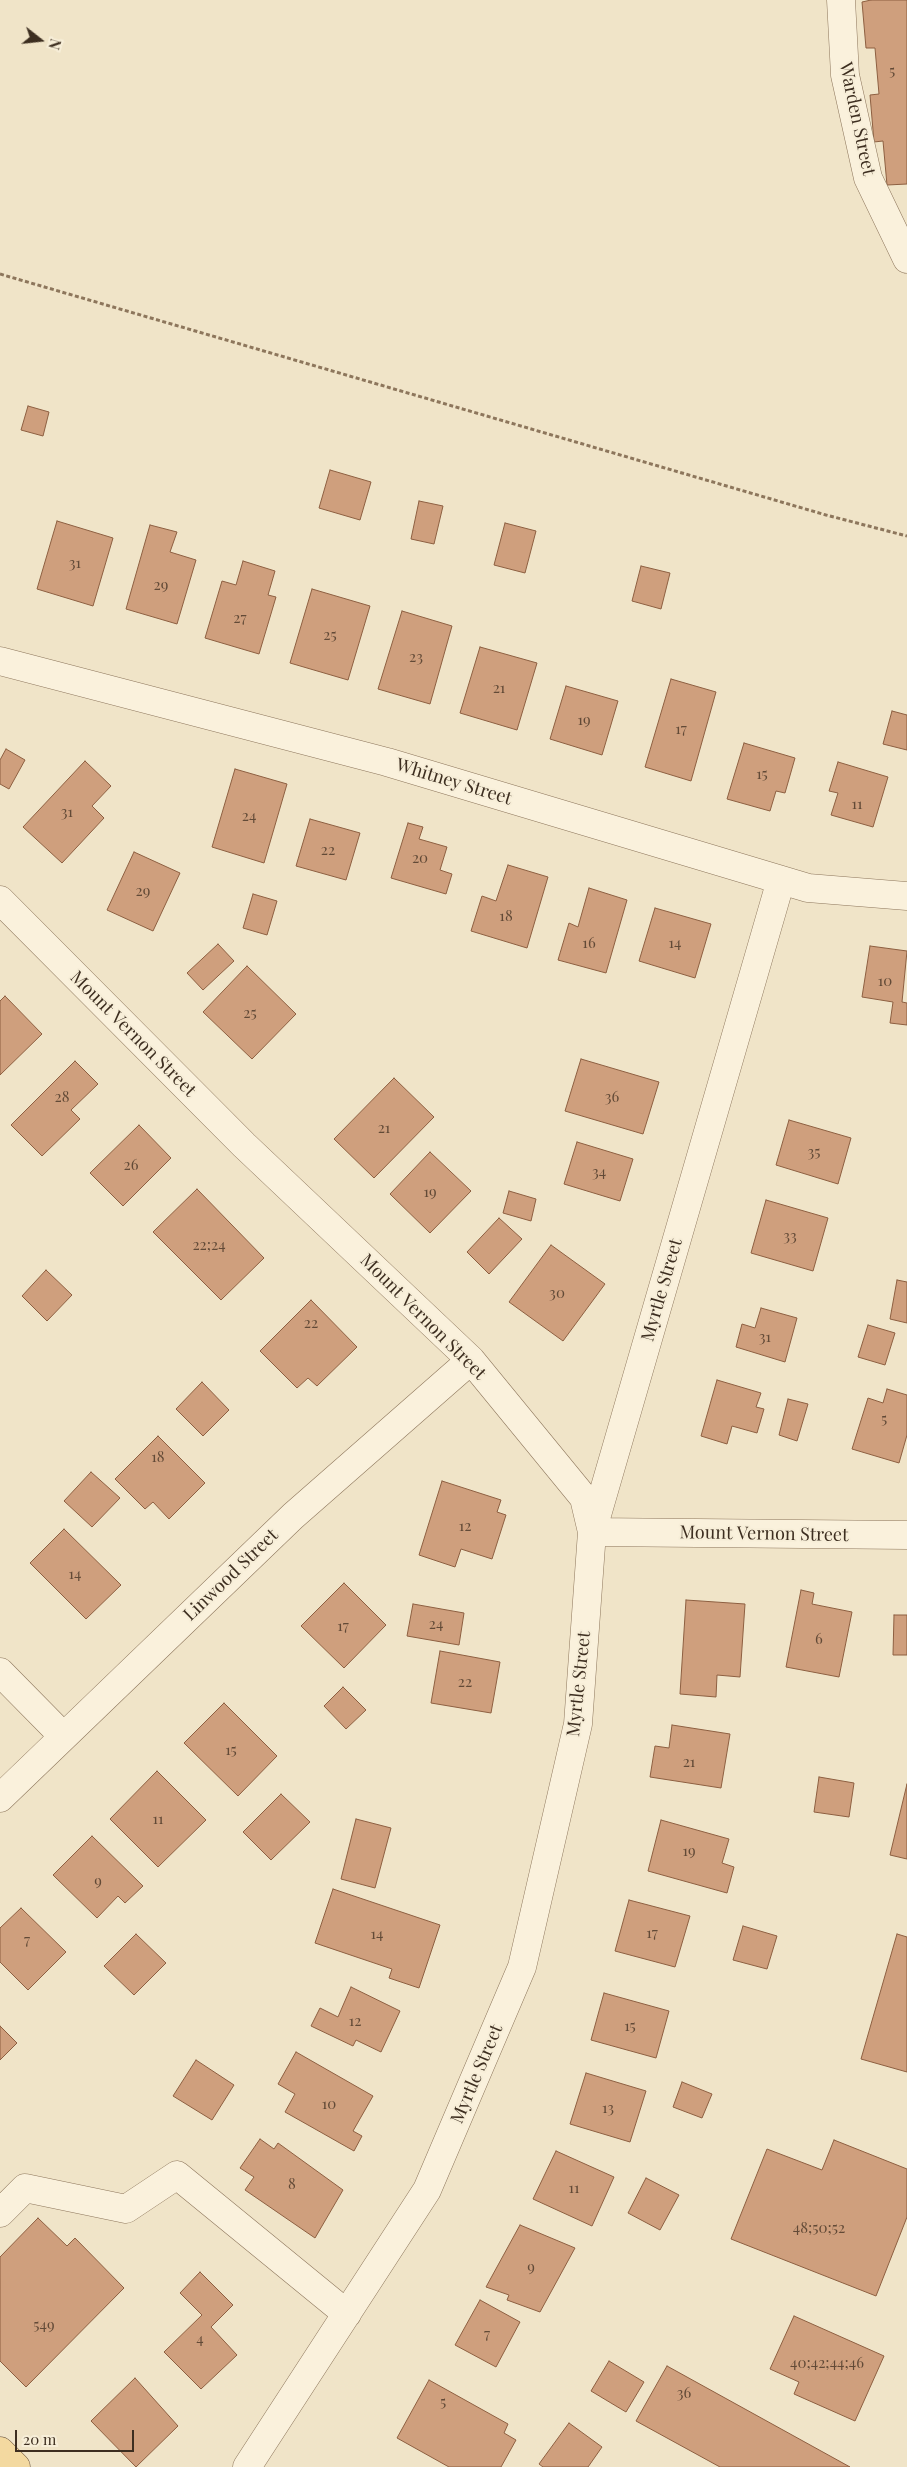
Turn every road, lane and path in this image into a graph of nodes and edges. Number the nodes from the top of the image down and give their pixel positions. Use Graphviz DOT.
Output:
graph roads {
  1 [pos="840,0"];
  2 [pos="907,259"];
  3 [pos="0,274"];
  4 [pos="907,536"];
  5 [pos="0,661"];
  6 [pos="781,880"];
  7 [pos="907,896"];
  8 [pos="0,900"];
  9 [pos="471,1360"];
  10 [pos="592,1532"];
  11 [pos="907,1535"];
  12 [pos="0,1672"];
  13 [pos="62,1736"];
  14 [pos="0,1798"];
  15 [pos="0,2213"];
  16 [pos="347,2314"];
  17 [pos="0,2451"];
  18 [pos="16,2467"];
  19 [pos="247,2467"];
  1 -- 2 [label="street, Warden Street"];
  3 -- 4 [label="path"];
  5 -- 6 [label="street, Whitney Street"];
  6 -- 7 [label="street, Whitney Street"];
  6 -- 10 [label="street, Myrtle Street"];
  8 -- 9 [label="street, Mount Vernon Street"];
  9 -- 10 [label="street, Mount Vernon Street"];
  9 -- 13 [label="street, Linwood Street"];
  10 -- 11 [label="street, Mount Vernon Street"];
  10 -- 16 [label="street, Myrtle Street"];
  12 -- 13 [label="street"];
  13 -- 14 [label="street, Linwood Street"];
  15 -- 16 [label="street"];
  16 -- 19 [label="street, Myrtle Street"];
  17 -- 18 [label="main road"];
}
